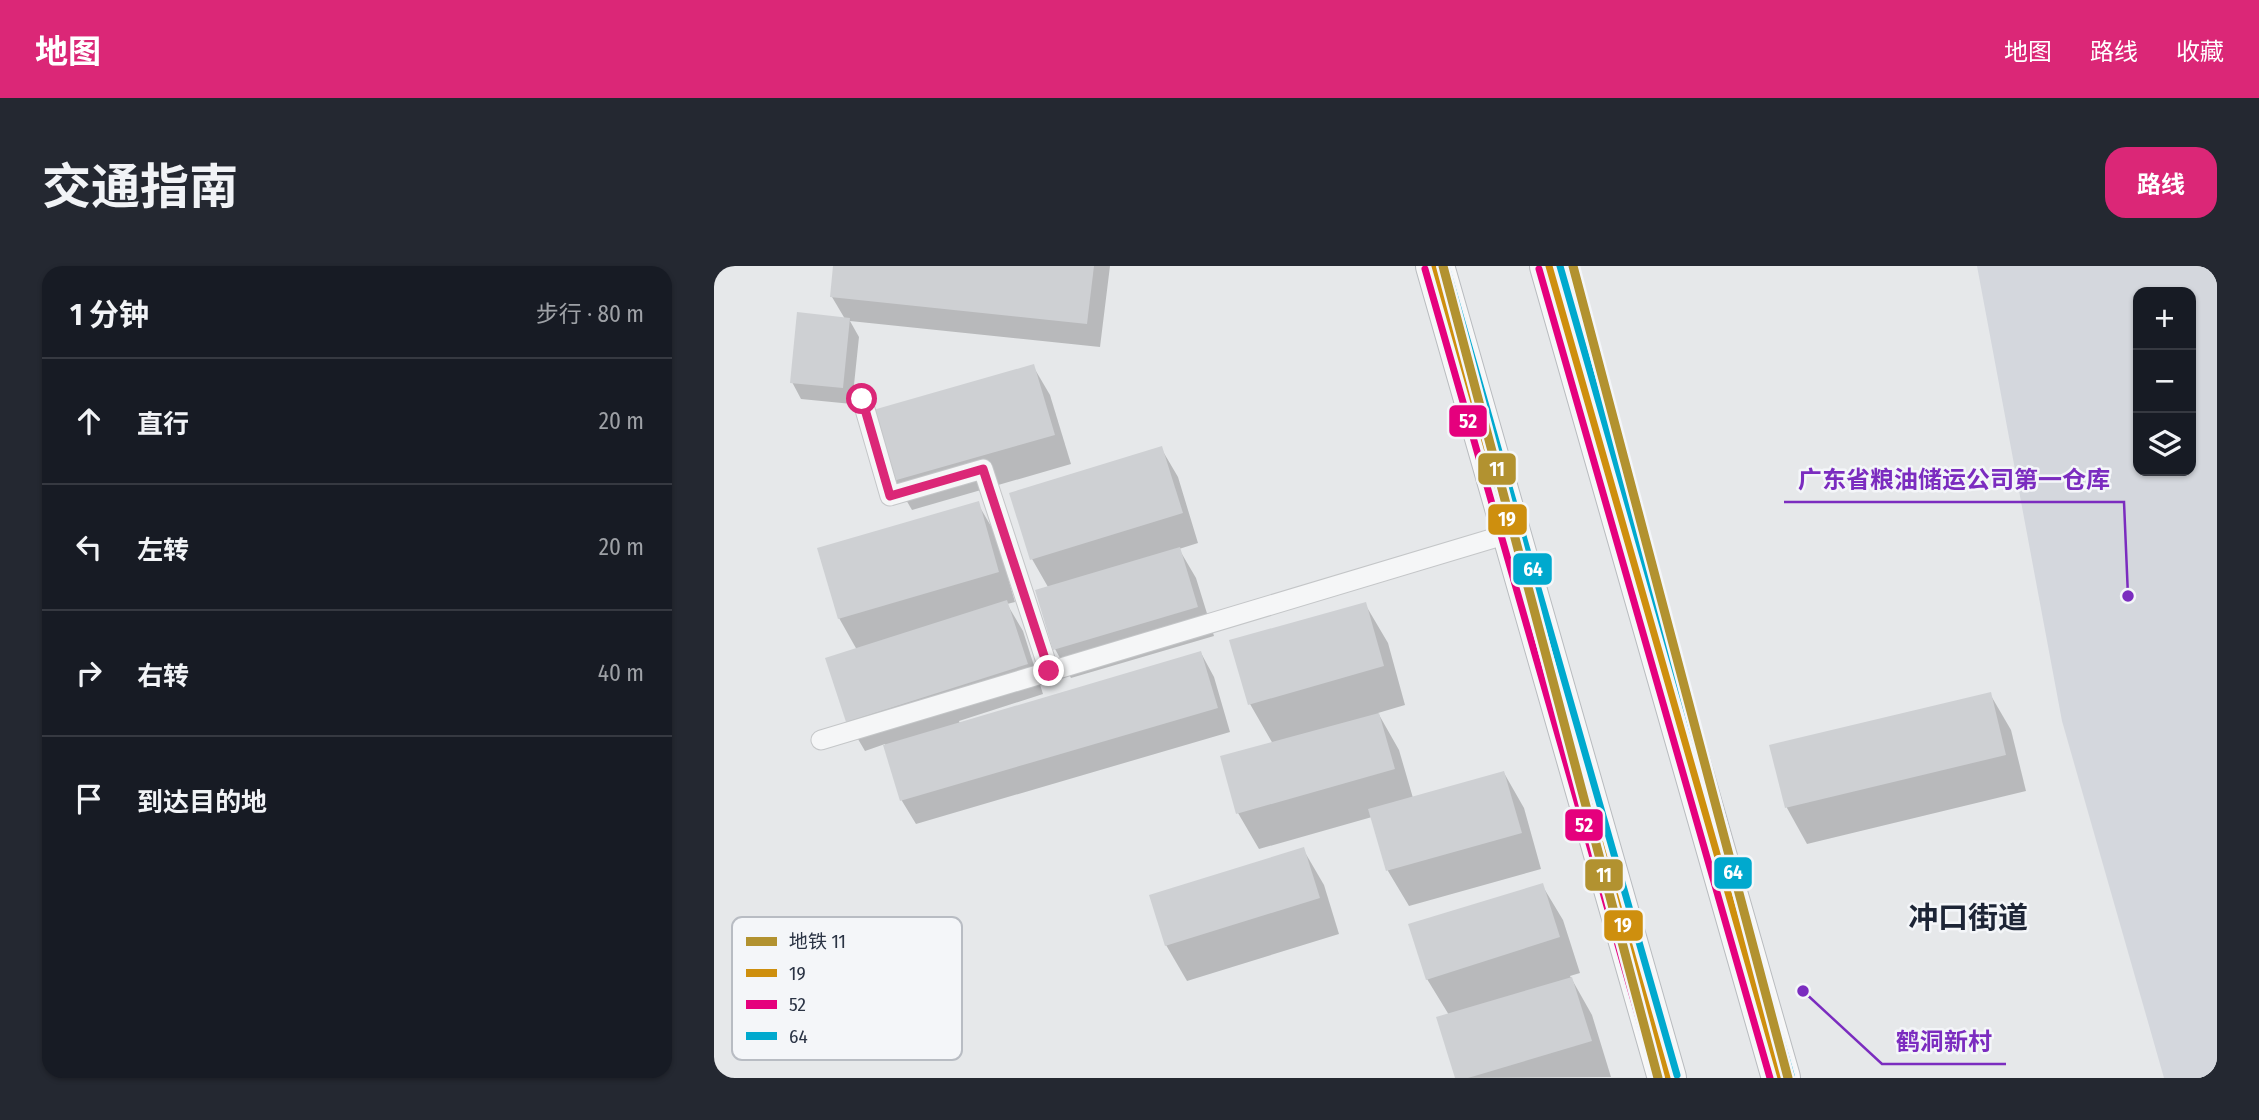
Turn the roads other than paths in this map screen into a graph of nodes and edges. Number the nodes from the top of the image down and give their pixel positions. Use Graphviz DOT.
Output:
graph roads {
  1 [pos="1435,266"];
  2 [pos="1549,266"];
  3 [pos="862,399"];
  4 [pos="1511,533"];
  5 [pos="1049,671"];
  6 [pos="821,740"];
  7 [pos="1667,1078"];
  8 [pos="1781,1078"];
  1 -- 4 [label="highway"];
  2 -- 8 [label="highway"];
  3 -- 5 [label="lane"];
  4 -- 5 [label="lane"];
  4 -- 7 [label="highway"];
  5 -- 6 [label="lane"];
}
